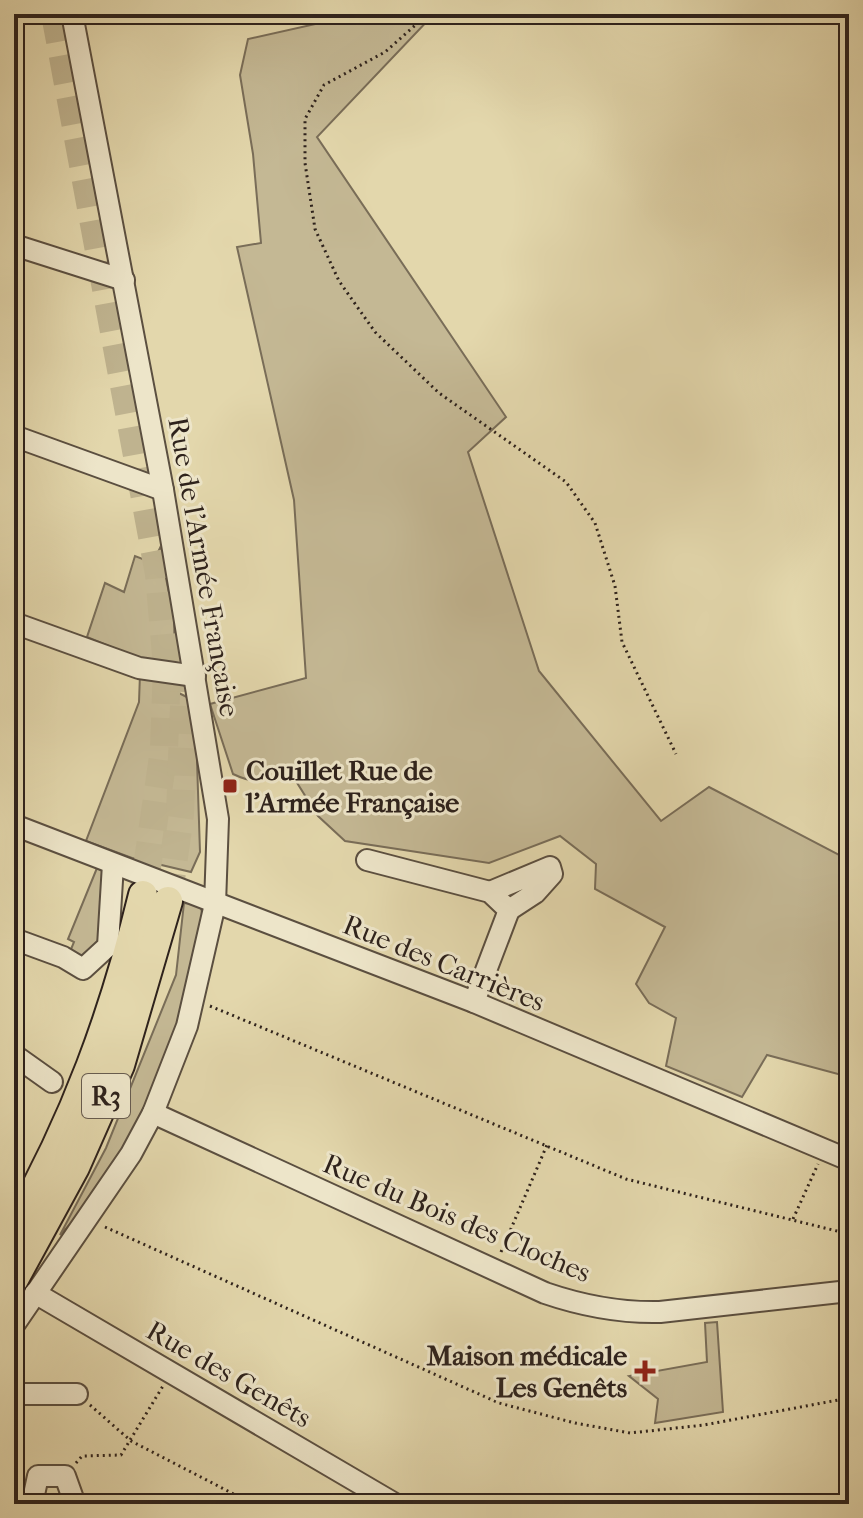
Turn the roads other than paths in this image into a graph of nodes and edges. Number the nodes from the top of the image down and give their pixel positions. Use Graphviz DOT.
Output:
graph roads {
  1 [pos="72,14"];
  2 [pos="14,245"];
  3 [pos="124,280"];
  4 [pos="14,436"];
  5 [pos="163,490"];
  6 [pos="14,623"];
  7 [pos="195,676"];
  8 [pos="14,825"];
  9 [pos="367,860"];
  10 [pos="113,864"];
  11 [pos="490,892"];
  12 [pos="215,904"];
  13 [pos="509,910"];
  14 [pos="14,939"];
  15 [pos="474,1002"];
  16 [pos="14,1055"];
  17 [pos="52,1082"];
  18 [pos="153,1113"];
  19 [pos="849,1160"];
  20 [pos="14,1228"];
  21 [pos="24,1286"];
  22 [pos="849,1291"];
  23 [pos="14,1325"];
  24 [pos="14,1394"];
  25 [pos="77,1394"];
  26 [pos="32,1504"];
  27 [pos="75,1504"];
  28 [pos="395,1504"];
  1 -- 3 [label="street, Rue de l'Armée Française"];
  2 -- 3 [label="street"];
  3 -- 5 [label="street, Rue de l'Armée Française"];
  4 -- 5 [label="street"];
  5 -- 7 [label="street, Rue de l'Armée Française"];
  6 -- 7 [label="street"];
  7 -- 12 [label="street, Rue de l'Armée Française"];
  8 -- 10 [label="street, Rue des Carrières"];
  9 -- 11 [label="street"];
  10 -- 12 [label="street, Rue des Carrières"];
  10 -- 14 [label="street"];
  11 -- 13 [label="street"];
  11 -- 13 [label="street"];
  12 -- 15 [label="street, Rue des Carrières"];
  12 -- 18 [label="street, Rue de l'Armée Française"];
  13 -- 15 [label="street"];
  15 -- 19 [label="street, Rue des Carrières"];
  16 -- 17 [label="street"];
  18 -- 21 [label="street, Rue de l'Armée Française"];
  18 -- 22 [label="street, Rue du Bois des Cloches"];
  20 -- 21 [label="highway, R3"];
  21 -- 23 [label="street, Rue de l'Armée Française"];
  21 -- 28 [label="street, Rue des Genêts"];
  24 -- 25 [label="street"];
  26 -- 27 [label="street"];
}
